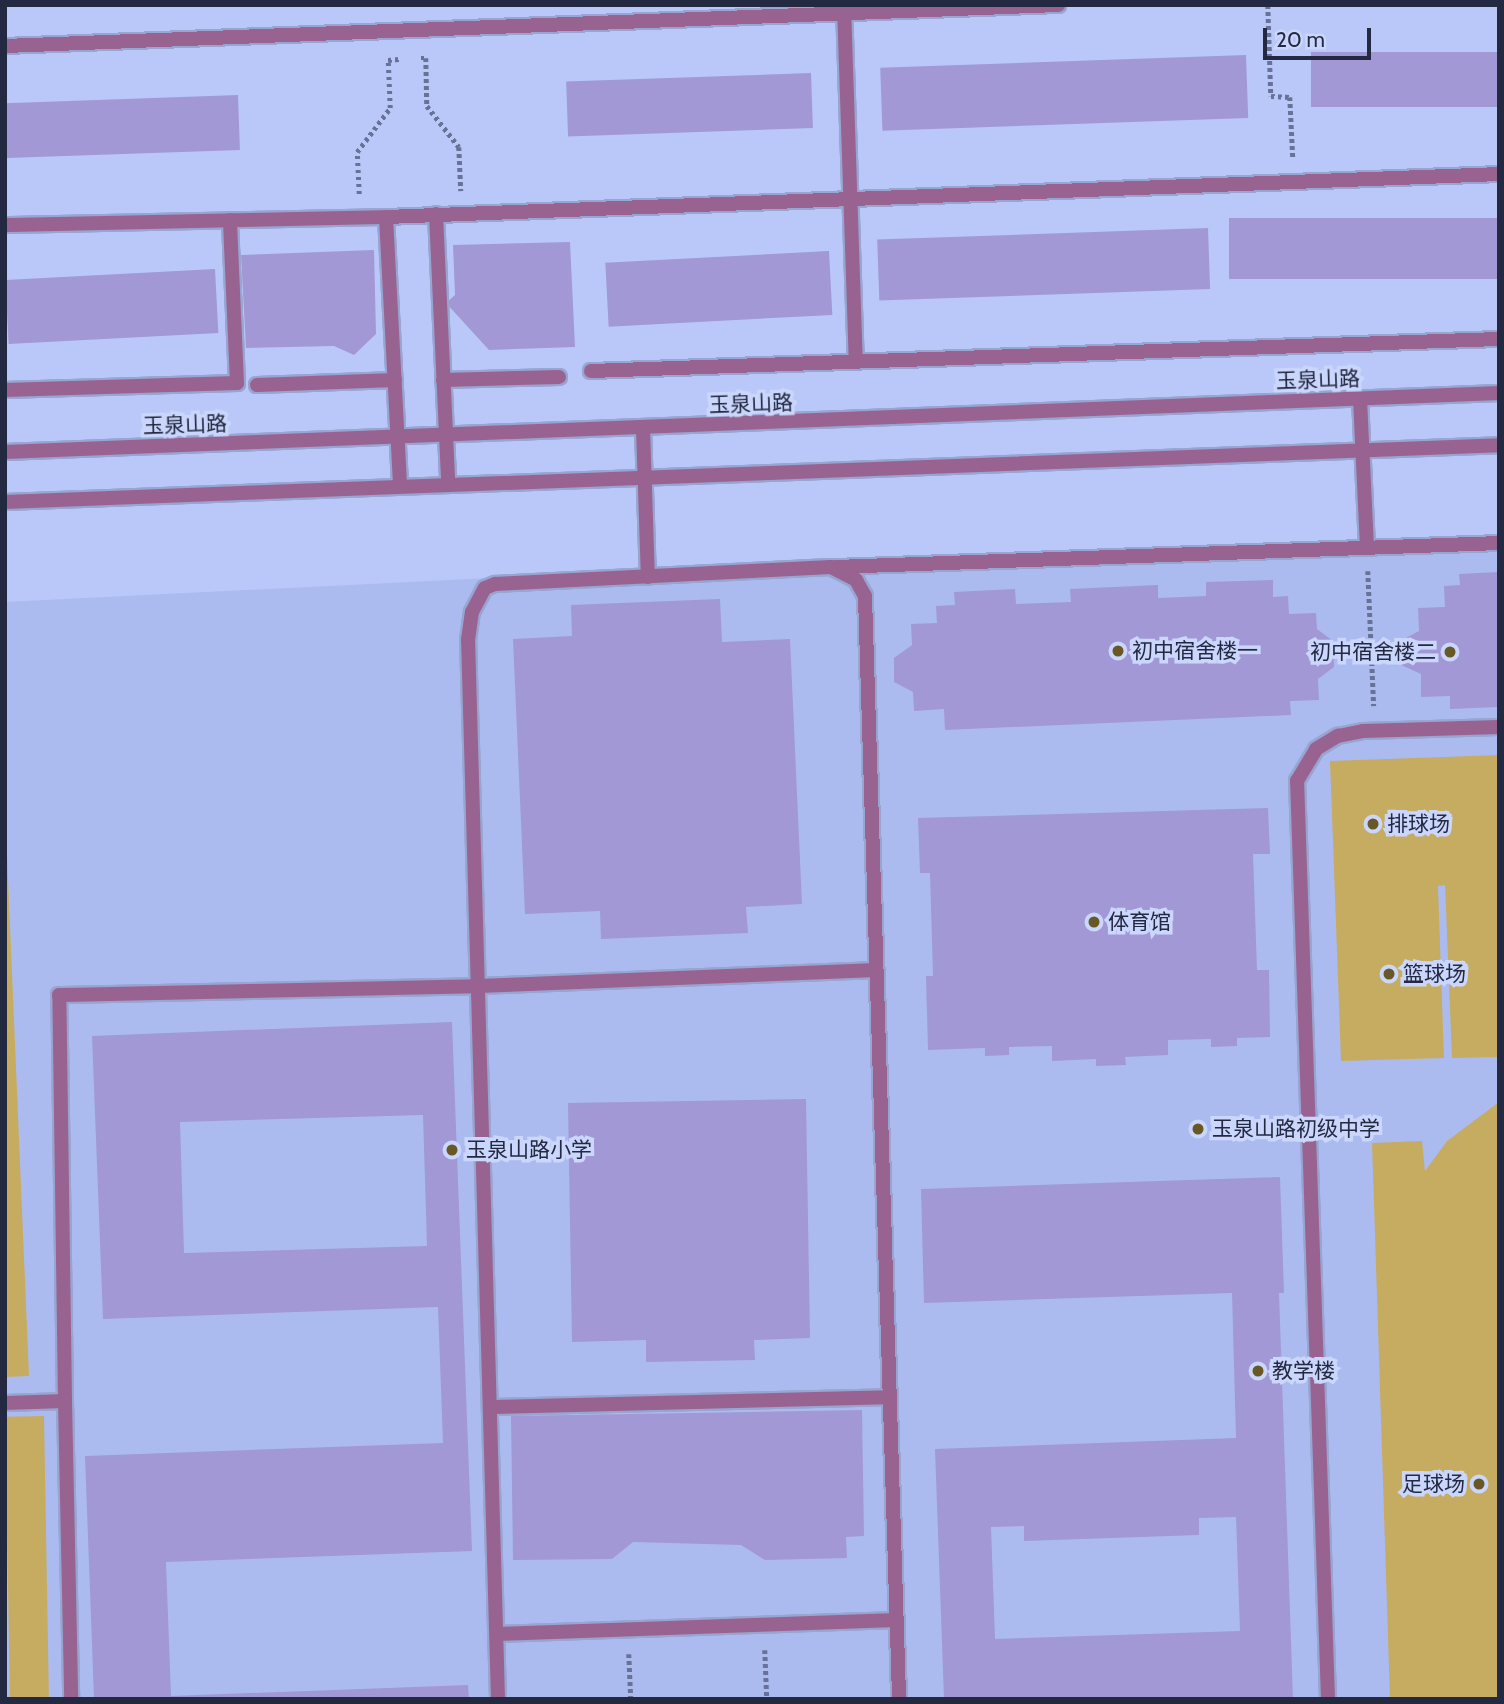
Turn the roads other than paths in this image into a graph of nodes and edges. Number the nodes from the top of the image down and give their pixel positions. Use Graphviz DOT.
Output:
graph roads {
  1 [pos="1058,5"];
  2 [pos="844,9"];
  3 [pos="5,46"];
  4 [pos="1499,174"];
  5 [pos="851,199"];
  6 [pos="436,214"];
  7 [pos="386,217"];
  8 [pos="230,220"];
  9 [pos="5,225"];
  10 [pos="1499,339"];
  11 [pos="856,362"];
  12 [pos="592,371"];
  13 [pos="559,377"];
  14 [pos="395,380"];
  15 [pos="443,380"];
  16 [pos="257,385"];
  17 [pos="5,390"];
  18 [pos="1499,393"];
  19 [pos="1360,399"];
  20 [pos="643,429"];
  21 [pos="446,437"];
  22 [pos="398,439"];
  23 [pos="1499,445"];
  24 [pos="1362,450"];
  25 [pos="5,452"];
  26 [pos="645,476"];
  27 [pos="448,483"];
  28 [pos="400,486"];
  29 [pos="5,502"];
  30 [pos="1499,543"];
  31 [pos="1367,548"];
  32 [pos="831,567"];
  33 [pos="648,577"];
  34 [pos="1499,727"];
  35 [pos="876,970"];
  36 [pos="480,986"];
  37 [pos="890,1397"];
  38 [pos="65,1401"];
  39 [pos="5,1403"];
  40 [pos="491,1407"];
  41 [pos="897,1620"];
  42 [pos="497,1634"];
  43 [pos="71,1699"];
  44 [pos="498,1699"];
  45 [pos="899,1699"];
  46 [pos="1328,1699"];
  1 -- 2 [label="street"];
  2 -- 3 [label="street"];
  2 -- 5 [label="street"];
  4 -- 5 [label="street"];
  5 -- 6 [label="street"];
  5 -- 11 [label="street"];
  6 -- 7 [label="street"];
  6 -- 15 [label="street"];
  7 -- 8 [label="street"];
  7 -- 14 [label="street"];
  8 -- 9 [label="street"];
  8 -- 17 [label="street"];
  10 -- 11 [label="street"];
  11 -- 12 [label="street"];
  13 -- 15 [label="street"];
  14 -- 16 [label="street"];
  14 -- 22 [label="street"];
  15 -- 21 [label="street"];
  18 -- 19 [label="street, 玉泉山路"];
  19 -- 20 [label="street, 玉泉山路"];
  19 -- 24 [label="street"];
  20 -- 21 [label="street, 玉泉山路"];
  20 -- 26 [label="street"];
  21 -- 22 [label="street, 玉泉山路"];
  21 -- 27 [label="street"];
  22 -- 25 [label="street, 玉泉山路"];
  22 -- 28 [label="street"];
  23 -- 24 [label="street"];
  24 -- 26 [label="street"];
  24 -- 31 [label="street"];
  26 -- 27 [label="street"];
  26 -- 33 [label="street"];
  27 -- 28 [label="street"];
  28 -- 29 [label="street"];
  30 -- 31 [label="street"];
  31 -- 32 [label="street"];
  32 -- 33 [label="street"];
  32 -- 35 [label="street"];
  33 -- 36 [label="street"];
  34 -- 46 [label="street"];
  35 -- 36 [label="street"];
  35 -- 37 [label="street"];
  36 -- 38 [label="street"];
  36 -- 40 [label="street"];
  37 -- 40 [label="street"];
  37 -- 41 [label="street"];
  38 -- 39 [label="street"];
  38 -- 43 [label="street"];
  40 -- 42 [label="street"];
  41 -- 42 [label="street"];
  41 -- 45 [label="street"];
  42 -- 44 [label="street"];
}
